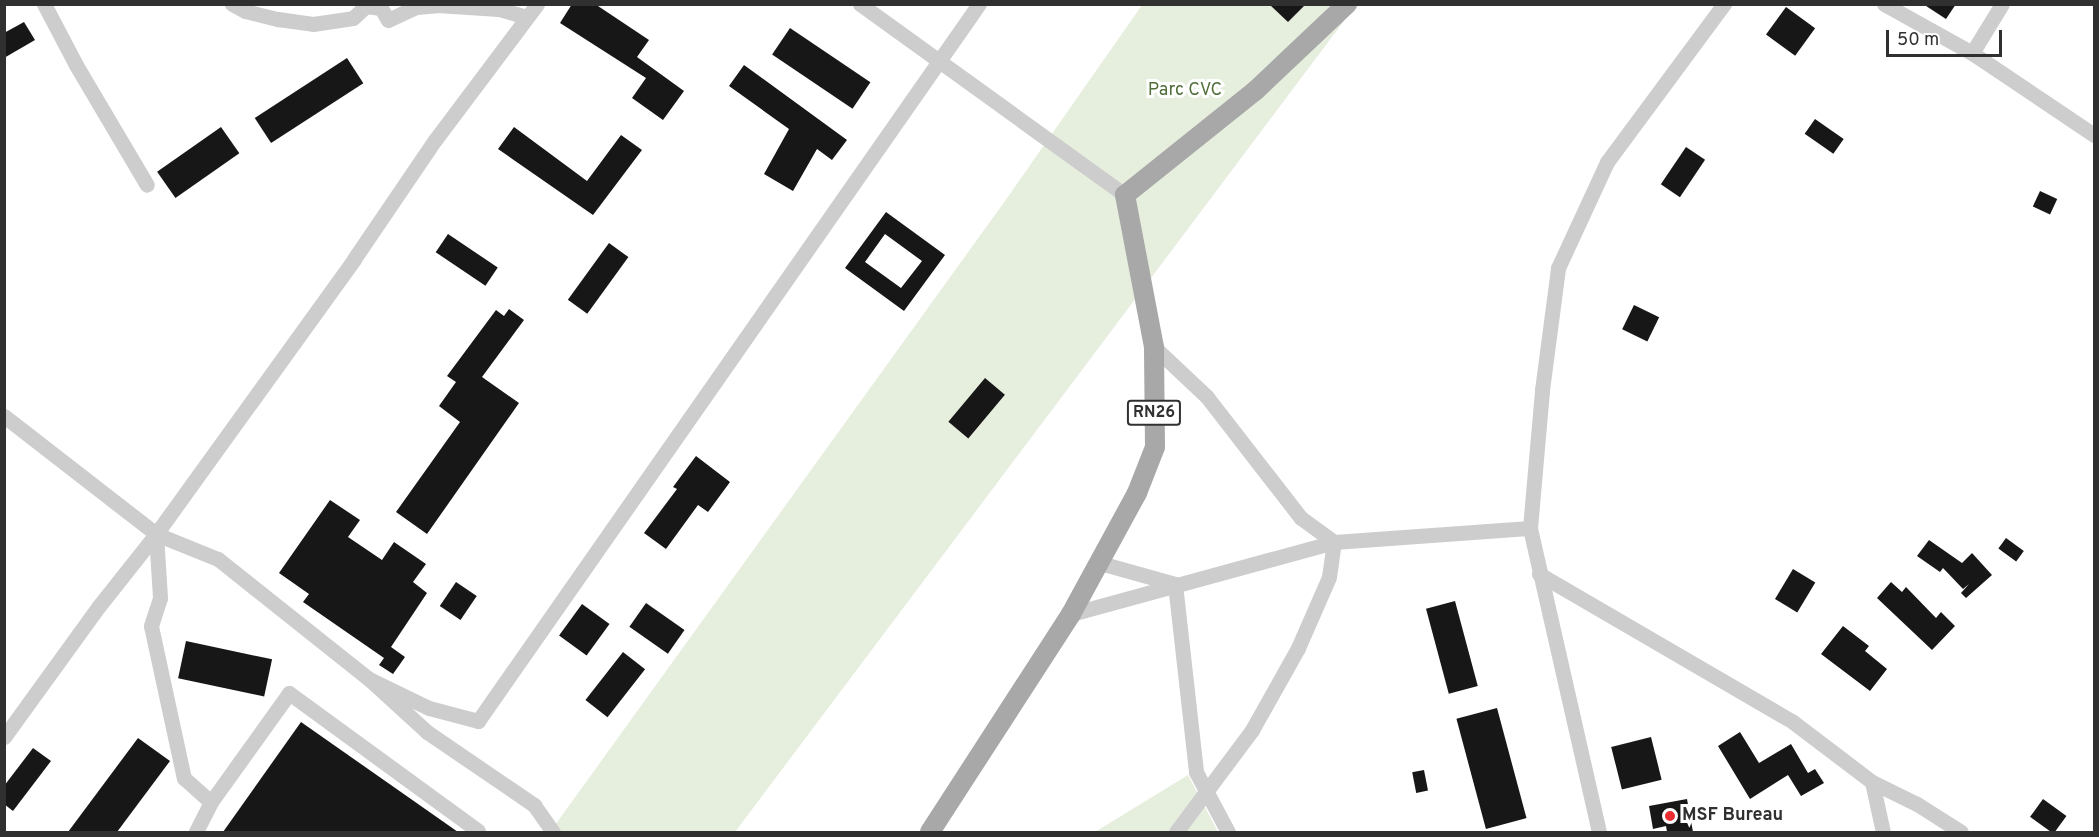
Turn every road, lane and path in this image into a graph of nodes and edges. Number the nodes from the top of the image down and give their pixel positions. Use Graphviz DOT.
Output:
graph roads {
  1 [pos="44,4"];
  2 [pos="232,4"];
  3 [pos="537,4"];
  4 [pos="860,4"];
  5 [pos="980,4"];
  6 [pos="1347,4"];
  7 [pos="1724,4"];
  8 [pos="1884,4"];
  9 [pos="2002,4"];
  10 [pos="526,17"];
  11 [pos="1972,53"];
  12 [pos="939,60"];
  13 [pos="2094,135"];
  14 [pos="147,185"];
  15 [pos="1125,195"];
  16 [pos="1154,347"];
  17 [pos="4,416"];
  18 [pos="1530,528"];
  19 [pos="156,534"];
  20 [pos="1334,542"];
  21 [pos="1100,563"];
  22 [pos="1539,573"];
  23 [pos="1175,584"];
  24 [pos="1071,614"];
  25 [pos="369,679"];
  26 [pos="4,737"];
  27 [pos="1872,782"];
  28 [pos="1206,790"];
  29 [pos="211,802"];
  30 [pos="478,831"];
  31 [pos="196,832"];
  32 [pos="552,832"];
  33 [pos="930,832"];
  34 [pos="1176,832"];
  35 [pos="1228,832"];
  36 [pos="1599,832"];
  37 [pos="1883,832"];
  38 [pos="1961,832"];
  1 -- 14 [label="street"];
  2 -- 10 [label="street"];
  3 -- 10 [label="street"];
  4 -- 12 [label="street"];
  5 -- 12 [label="street"];
  6 -- 15 [label="main road"];
  7 -- 18 [label="street"];
  8 -- 11 [label="street"];
  9 -- 11 [label="street"];
  10 -- 19 [label="street"];
  11 -- 13 [label="street"];
  12 -- 15 [label="street"];
  12 -- 25 [label="street"];
  15 -- 16 [label="main road, RN26"];
  16 -- 20 [label="street"];
  16 -- 21 [label="main road, RN26"];
  17 -- 19 [label="street"];
  18 -- 20 [label="street"];
  18 -- 22 [label="street"];
  19 -- 25 [label="street"];
  19 -- 26 [label="street"];
  19 -- 29 [label="street"];
  20 -- 23 [label="street"];
  20 -- 28 [label="street"];
  21 -- 23 [label="street"];
  21 -- 24 [label="main road, RN26"];
  22 -- 27 [label="street"];
  22 -- 36 [label="street"];
  23 -- 24 [label="street"];
  23 -- 28 [label="street"];
  24 -- 33 [label="main road, RN26"];
  25 -- 32 [label="street"];
  27 -- 37 [label="street"];
  27 -- 38 [label="street"];
  28 -- 34 [label="street"];
  28 -- 35 [label="street"];
  29 -- 30 [label="street"];
  29 -- 31 [label="street"];
}
